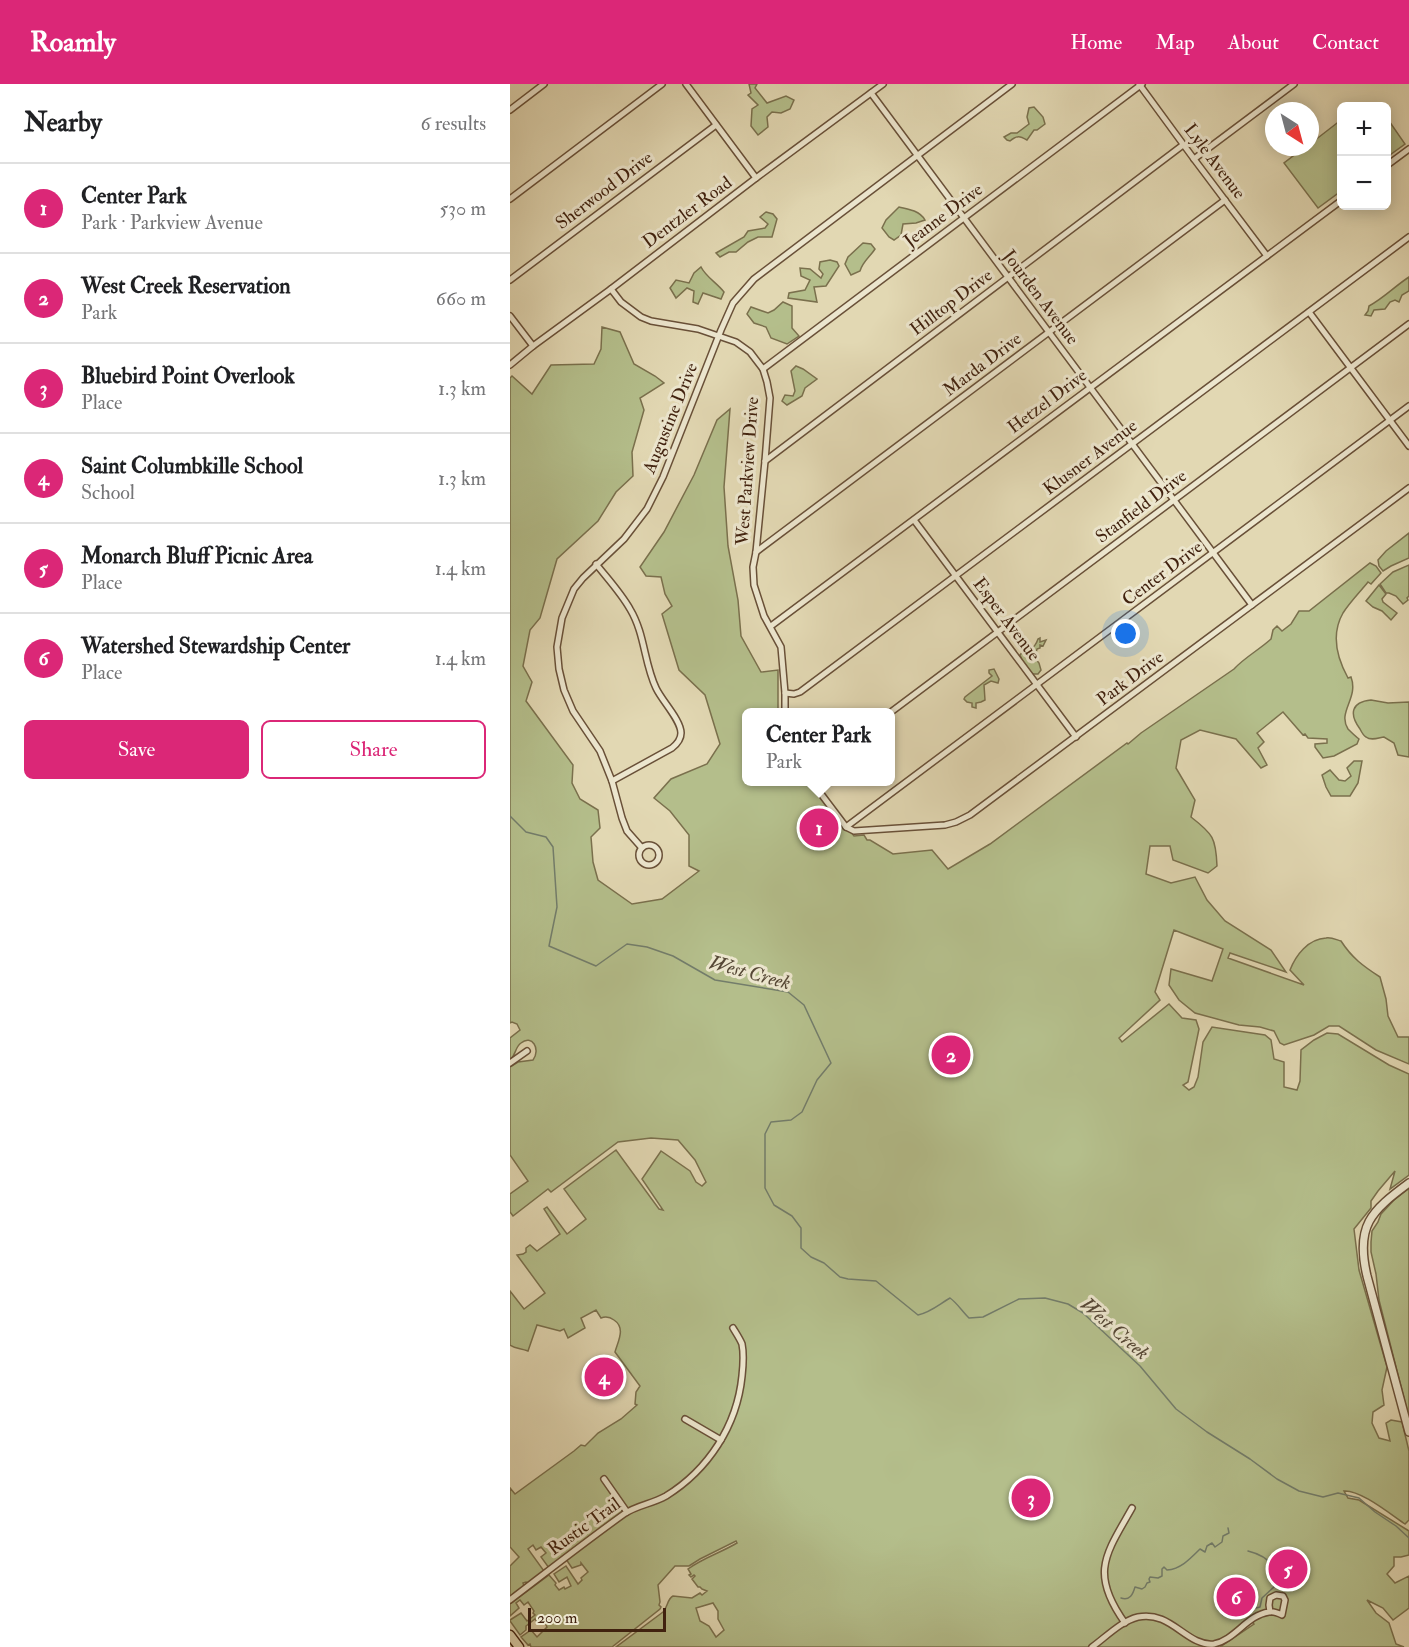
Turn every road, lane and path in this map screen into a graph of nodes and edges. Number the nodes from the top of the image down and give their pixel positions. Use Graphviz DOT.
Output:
graph roads {
  1 [pos="544,84"];
  2 [pos="662,84"];
  3 [pos="686,84"];
  4 [pos="883,84"];
  5 [pos="1012,84"];
  6 [pos="1140,84"];
  7 [pos="1294,84"];
  8 [pos="871,93"];
  9 [pos="510,110"];
  10 [pos="716,125"];
  11 [pos="1183,145"];
  12 [pos="1409,148"];
  13 [pos="917,156"];
  14 [pos="1194,159"];
  15 [pos="1391,162"];
  16 [pos="756,178"];
  17 [pos="510,199"];
  18 [pos="1225,200"];
  19 [pos="1337,203"];
  20 [pos="964,218"];
  21 [pos="1409,237"];
  22 [pos="1267,256"];
  23 [pos="1008,278"];
  24 [pos="510,280"];
  25 [pos="611,289"];
  26 [pos="1309,312"];
  27 [pos="510,316"];
  28 [pos="1409,324"];
  29 [pos="1050,333"];
  30 [pos="718,336"];
  31 [pos="533,346"];
  32 [pos="510,365"];
  33 [pos="1351,368"];
  34 [pos="763,369"];
  35 [pos="1090,388"];
  36 [pos="1409,406"];
  37 [pos="1390,421"];
  38 [pos="1133,444"];
  39 [pos="1409,446"];
  40 [pos="765,461"];
  41 [pos="1409,488"];
  42 [pos="1174,500"];
  43 [pos="914,520"];
  44 [pos="756,552"];
  45 [pos="1213,553"];
  46 [pos="596,564"];
  47 [pos="956,576"];
  48 [pos="1252,605"];
  49 [pos="771,627"];
  50 [pos="998,632"];
  51 [pos="1038,684"];
  52 [pos="785,693"];
  53 [pos="785,708"];
  54 [pos="895,709"];
  55 [pos="1076,737"];
  56 [pos="612,781"];
  57 [pos="815,786"];
  58 [pos="846,827"];
  59 [pos="642,848"];
  60 [pos="527,1051"];
  61 [pos="510,1064"];
  62 [pos="1409,1183"];
  63 [pos="733,1328"];
  64 [pos="685,1419"];
  65 [pos="1409,1432"];
  66 [pos="721,1440"];
  67 [pos="604,1479"];
  68 [pos="1132,1508"];
  69 [pos="627,1512"];
  70 [pos="510,1600"];
  71 [pos="1270,1612"];
  72 [pos="1125,1623"];
  73 [pos="510,1635"];
  74 [pos="519,1647"];
  75 [pos="1092,1647"];
  1 -- 9 [label="street"];
  2 -- 17 [label="street"];
  3 -- 10 [label="street"];
  4 -- 8 [label="street, Dentzler Road"];
  5 -- 13 [label="street, Augustine Drive"];
  6 -- 11 [label="street, Lyle Avenue"];
  6 -- 20 [label="street, Jeanne Drive"];
  7 -- 14 [label="street"];
  8 -- 13 [label="street, Jourden Avenue"];
  8 -- 16 [label="street, Dentzler Road"];
  10 -- 16 [label="street"];
  10 -- 24 [label="street, Sherwood Drive"];
  11 -- 14 [label="street, Lyle Avenue"];
  11 -- 23 [label="street, Hilltop Drive"];
  12 -- 15 [label="street"];
  13 -- 20 [label="street, Jourden Avenue"];
  13 -- 30 [label="street, Augustine Drive"];
  14 -- 18 [label="street, Lyle Avenue"];
  16 -- 25 [label="street, Dentzler Road"];
  18 -- 22 [label="street, Lyle Avenue"];
  18 -- 29 [label="street, Marda Drive"];
  19 -- 22 [label="street, Hetzel Drive"];
  20 -- 23 [label="street, Jourden Avenue"];
  20 -- 34 [label="street, Jeanne Drive"];
  21 -- 26 [label="street, Klusner Avenue"];
  22 -- 35 [label="street, Hetzel Drive"];
  23 -- 29 [label="street, Jourden Avenue"];
  23 -- 40 [label="street, Hilltop Drive"];
  25 -- 30 [label="street, West Parkview Drive"];
  25 -- 31 [label="street, Dentzler Road"];
  26 -- 33 [label="street"];
  26 -- 38 [label="street, Klusner Avenue"];
  27 -- 31 [label="street"];
  28 -- 33 [label="street, Stanfield Drive"];
  29 -- 35 [label="street, Jourden Avenue"];
  29 -- 44 [label="street, Marda Drive"];
  30 -- 34 [label="street, West Parkview Drive"];
  30 -- 46 [label="street, Augustine Drive"];
  31 -- 32 [label="street, Dentzler Road"];
  33 -- 37 [label="street"];
  33 -- 42 [label="street, Stanfield Drive"];
  34 -- 40 [label="street, West Parkview Drive"];
  35 -- 38 [label="street, Jourden Avenue"];
  35 -- 43 [label="street, Hetzel Drive"];
  36 -- 37 [label="street, Center Drive"];
  37 -- 39 [label="street"];
  37 -- 45 [label="street, Center Drive"];
  38 -- 42 [label="street, Jourden Avenue"];
  38 -- 47 [label="street, Klusner Avenue"];
  40 -- 44 [label="street, West Parkview Drive"];
  41 -- 48 [label="street, Park Drive"];
  42 -- 45 [label="street, Jourden Avenue"];
  42 -- 50 [label="street, Stanfield Drive"];
  43 -- 47 [label="street, Esper Avenue"];
  43 -- 49 [label="street, Hetzel Drive"];
  44 -- 49 [label="street, West Parkview Drive"];
  45 -- 48 [label="street, Jourden Avenue"];
  45 -- 51 [label="street, Center Drive"];
  46 -- 56 [label="street, Augustine Drive"];
  46 -- 56 [label="street"];
  47 -- 50 [label="street, Esper Avenue"];
  47 -- 52 [label="street, Klusner Avenue"];
  48 -- 55 [label="street, Park Drive"];
  49 -- 52 [label="street, West Parkview Drive"];
  50 -- 51 [label="street, Esper Avenue"];
  50 -- 54 [label="street, Stanfield Drive"];
  51 -- 55 [label="street, Esper Avenue"];
  51 -- 58 [label="street, Center Drive"];
  52 -- 53 [label="street, West Parkview Drive"];
  55 -- 58 [label="street, Park Drive"];
  56 -- 59 [label="street, Augustine Drive"];
  57 -- 58 [label="street"];
  60 -- 61 [label="street"];
  62 -- 65 [label="street"];
  63 -- 66 [label="street, Rustic Trail"];
  64 -- 66 [label="street"];
  66 -- 69 [label="street, Rustic Trail"];
  67 -- 69 [label="street"];
  68 -- 72 [label="street"];
  69 -- 70 [label="street, Rustic Trail"];
  71 -- 72 [label="street"];
  72 -- 75 [label="street"];
  73 -- 74 [label="main road"];
}
